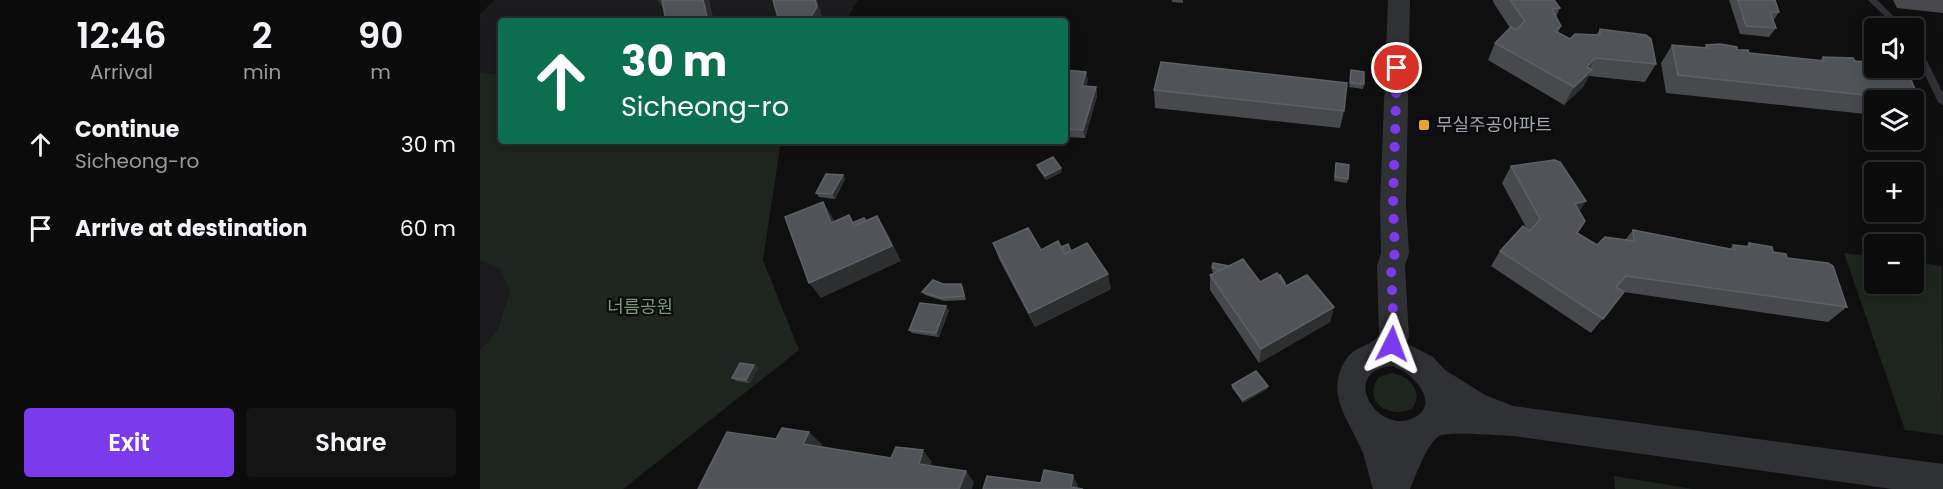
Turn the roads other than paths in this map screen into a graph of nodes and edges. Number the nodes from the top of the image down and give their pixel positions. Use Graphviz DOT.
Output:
graph roads {
  1 [pos="1399,0"];
  2 [pos="1872,0"];
  3 [pos="1891,18"];
  4 [pos="1924,63"];
  5 [pos="1943,102"];
  6 [pos="1395,253"];
  7 [pos="1384,353"];
  8 [pos="1425,370"];
  9 [pos="1366,422"];
  10 [pos="1514,422"];
  11 [pos="1429,425"];
  12 [pos="1943,480"];
  13 [pos="1391,489"];
  1 -- 6 [label="street"];
  2 -- 3 [label="lane"];
  4 -- 5 [label="lane"];
  6 -- 7 [label="street"];
  6 -- 8 [label="street"];
  7 -- 8 [label="street"];
  7 -- 9 [label="street"];
  8 -- 10 [label="street"];
  8 -- 11 [label="street"];
  9 -- 11 [label="street"];
  9 -- 13 [label="street"];
  10 -- 11 [label="street"];
  10 -- 12 [label="street"];
  11 -- 13 [label="street"];
}
